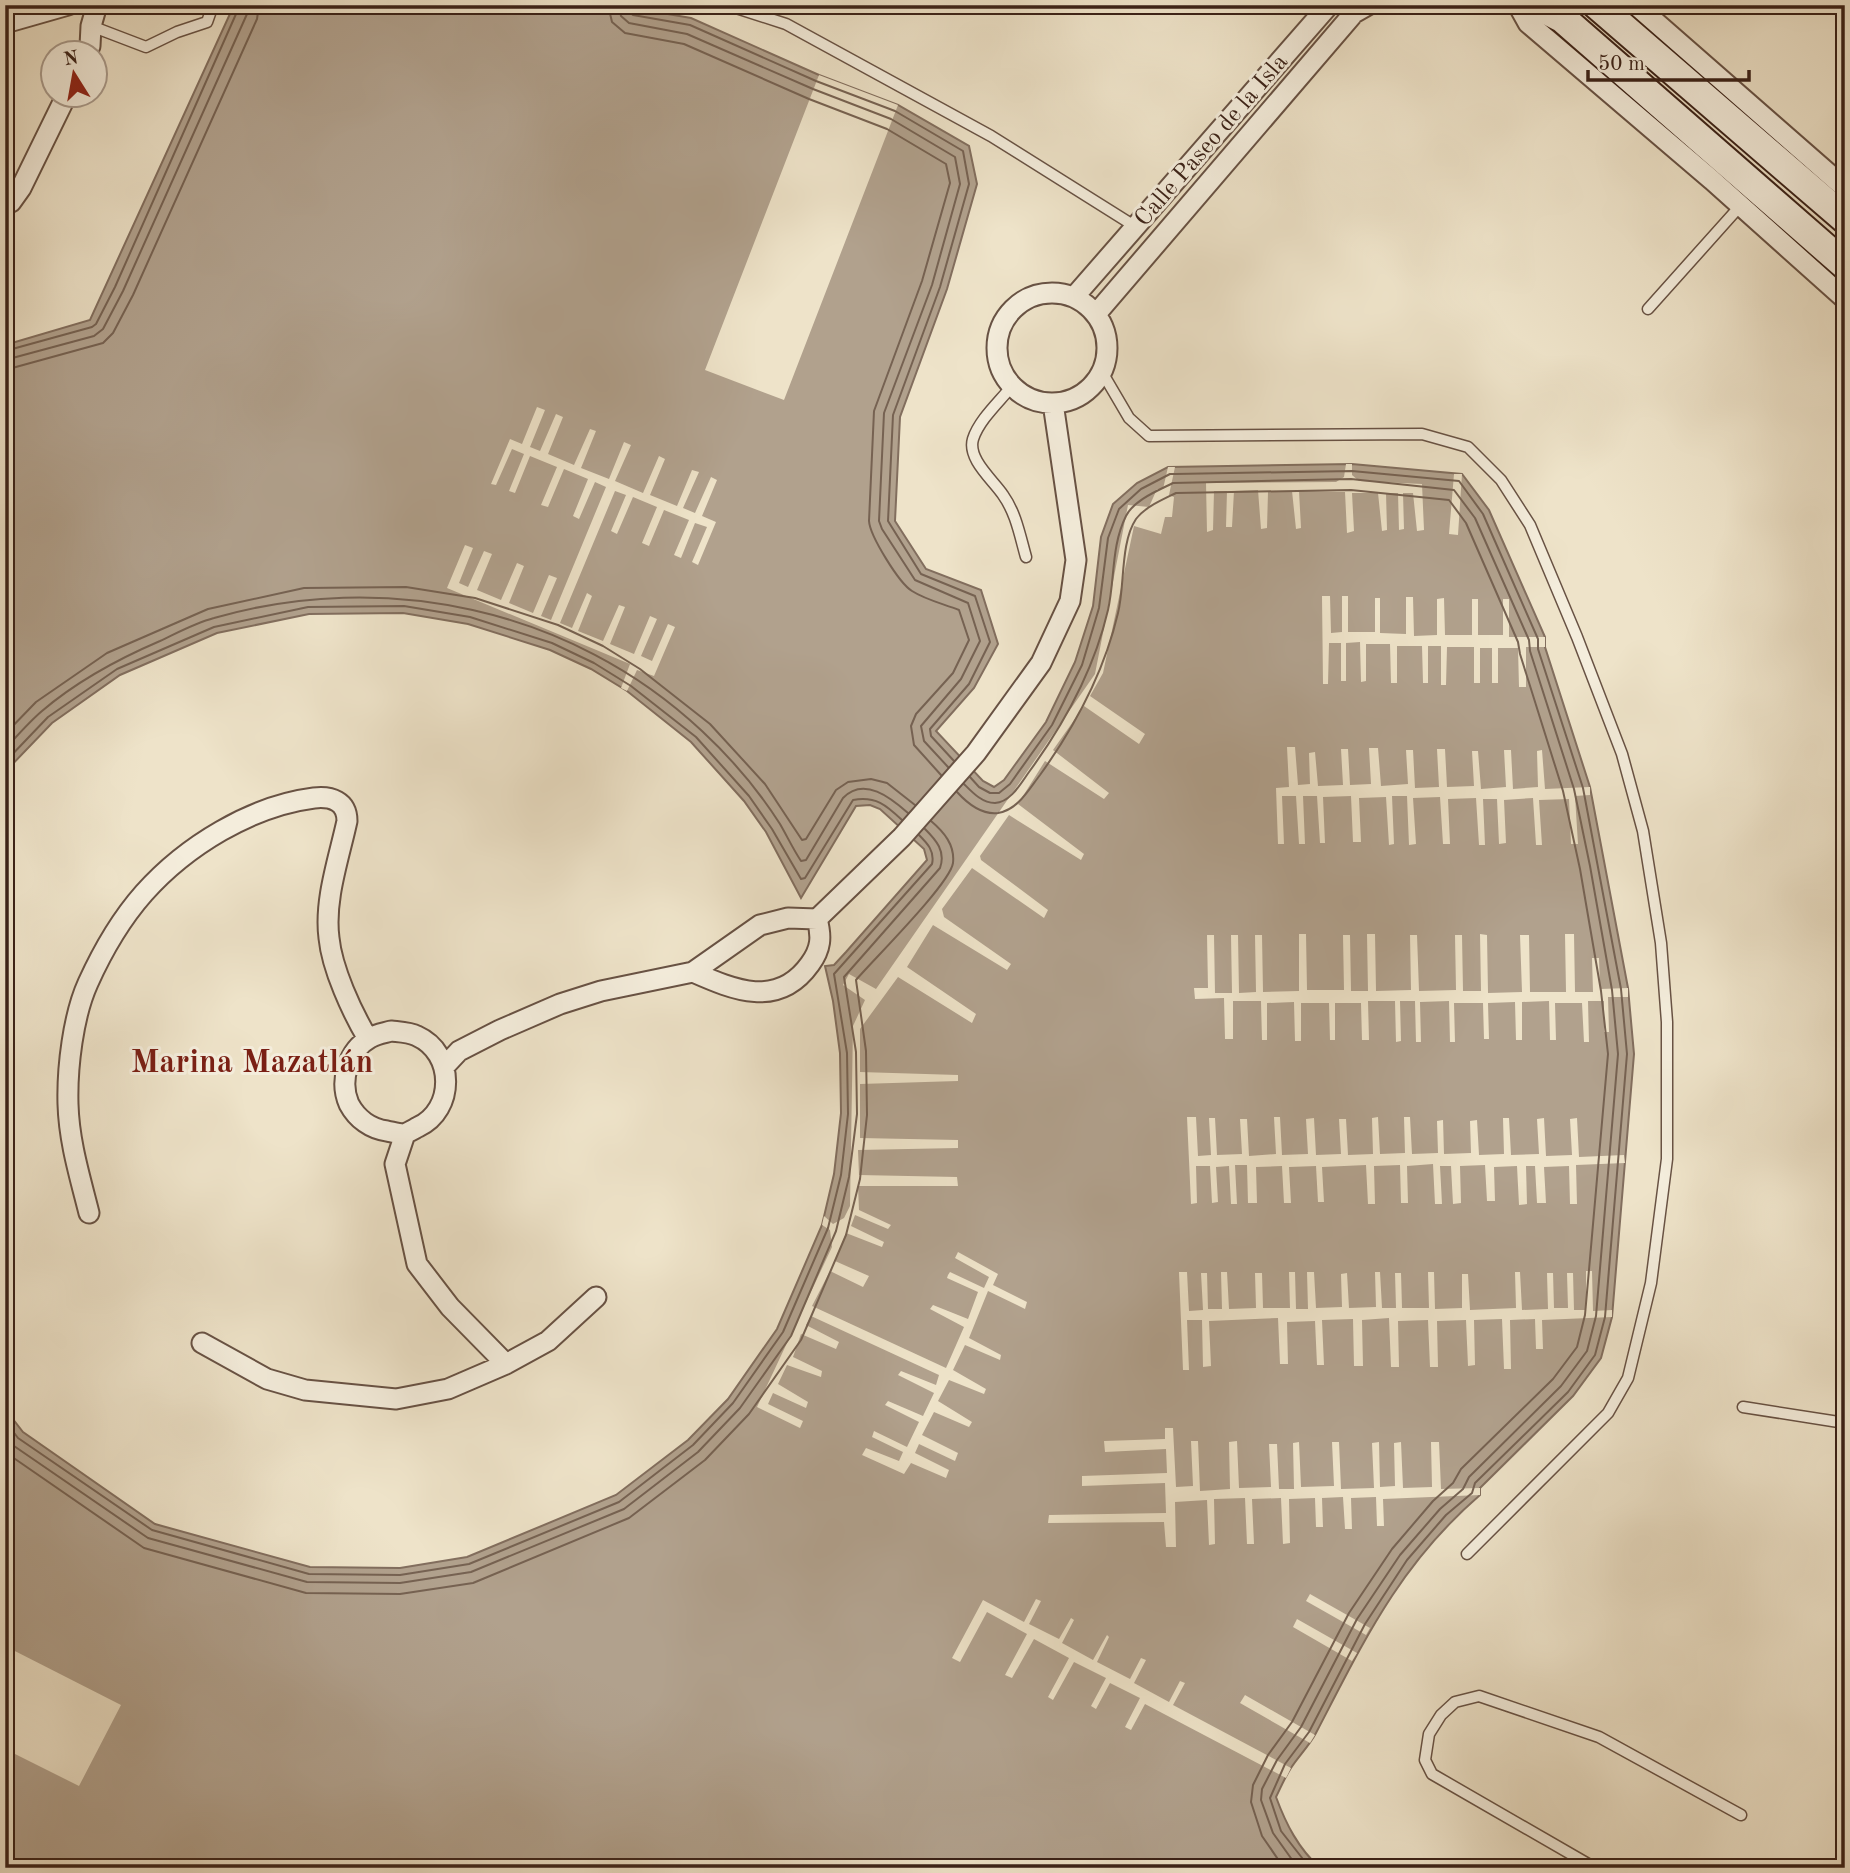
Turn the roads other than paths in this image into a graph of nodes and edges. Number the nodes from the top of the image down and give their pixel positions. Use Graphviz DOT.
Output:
graph roads {
  1 [pos="68,5"];
  2 [pos="80,5"];
  3 [pos="97,5"];
  4 [pos="214,5"];
  5 [pos="727,5"];
  6 [pos="1329,5"];
  7 [pos="1518,5"];
  8 [pos="1537,5"];
  9 [pos="1597,5"];
  10 [pos="1636,5"];
  11 [pos="1356,8"];
  12 [pos="5,23"];
  13 [pos="91,26"];
  14 [pos="90,38"];
  15 [pos="60,108"];
  16 [pos="1845,188"];
  17 [pos="8,203"];
  18 [pos="1741,205"];
  19 [pos="1845,219"];
  20 [pos="1136,227"];
  21 [pos="1845,265"];
  22 [pos="1073,297"];
  23 [pos="1845,299"];
  24 [pos="1648,309"];
  25 [pos="1096,314"];
  26 [pos="1102,372"];
  27 [pos="1012,386"];
  28 [pos="1053,403"];
  29 [pos="1026,557"];
  30 [pos="817,919"];
  31 [pos="693,972"];
  32 [pos="368,1038"];
  33 [pos="444,1067"];
  34 [pos="405,1134"];
  35 [pos="89,1213"];
  36 [pos="596,1297"];
  37 [pos="202,1343"];
  38 [pos="506,1364"];
  39 [pos="1743,1407"];
  40 [pos="1845,1423"];
  41 [pos="1467,1554"];
  42 [pos="1741,1815"];
  43 [pos="1595,1868"];
  1 -- 12 [label="street"];
  2 -- 13 [label="street"];
  3 -- 13 [label="street"];
  4 -- 13 [label="lane"];
  5 -- 20 [label="lane"];
  6 -- 20 [label="street, Calle Paseo de la Isla"];
  7 -- 18 [label="street"];
  8 -- 21 [label="main road"];
  9 -- 19 [label="main road"];
  10 -- 16 [label="street"];
  11 -- 25 [label="street, Calle Paseo de la Isla"];
  13 -- 14 [label="street"];
  15 -- 17 [label="street"];
  18 -- 23 [label="street"];
  18 -- 24 [label="lane"];
  20 -- 22 [label="street, Calle Paseo de la Isla"];
  22 -- 25 [label="street"];
  22 -- 27 [label="street"];
  25 -- 26 [label="street"];
  26 -- 28 [label="street"];
  26 -- 41 [label="lane"];
  27 -- 28 [label="street"];
  27 -- 29 [label="lane"];
  28 -- 30 [label="street"];
  30 -- 31 [label="street"];
  30 -- 31 [label="street"];
  31 -- 33 [label="street"];
  32 -- 33 [label="street"];
  32 -- 34 [label="street"];
  32 -- 35 [label="street"];
  33 -- 34 [label="street"];
  34 -- 38 [label="street"];
  36 -- 38 [label="street"];
  37 -- 38 [label="street"];
  39 -- 40 [label="lane"];
  42 -- 43 [label="lane"];
}
